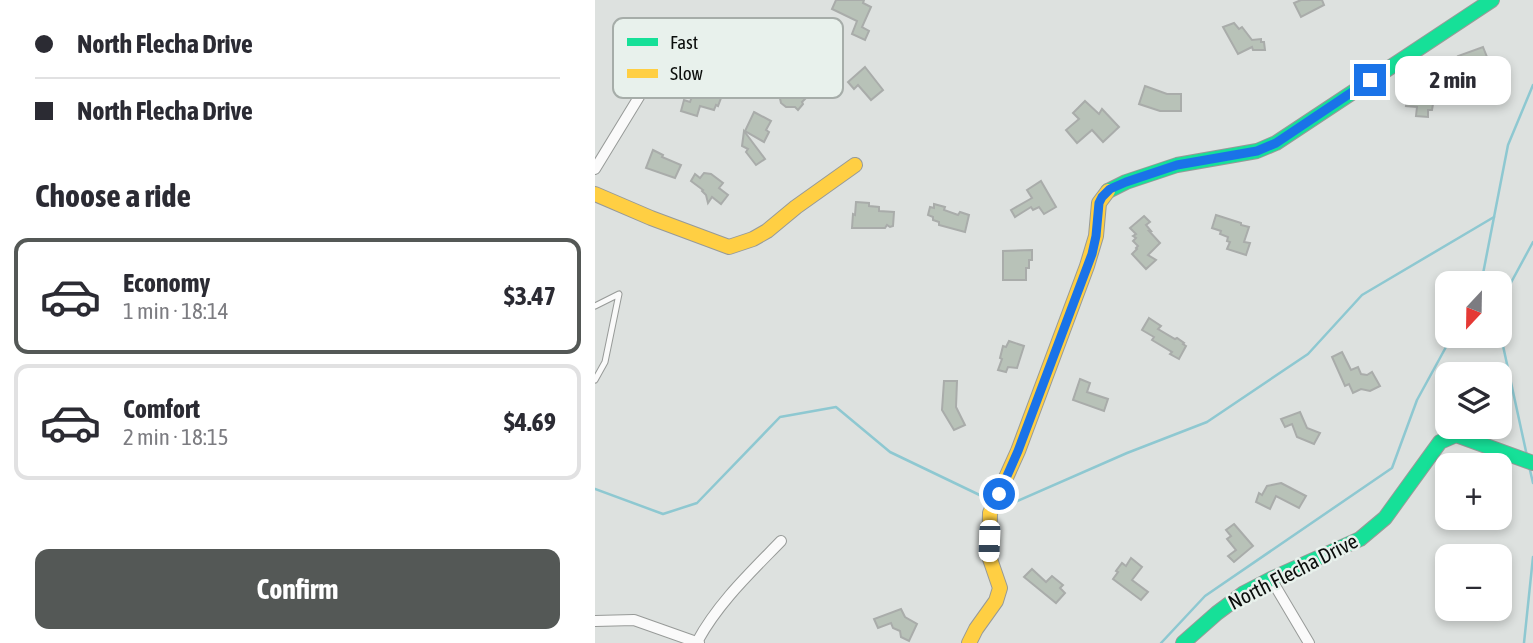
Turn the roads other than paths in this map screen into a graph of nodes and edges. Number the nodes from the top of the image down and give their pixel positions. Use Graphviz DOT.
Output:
graph roads {
  1 [pos="1492,0"];
  2 [pos="638,98"];
  3 [pos="855,164"];
  4 [pos="595,169"];
  5 [pos="595,194"];
  6 [pos="595,306"];
  7 [pos="595,380"];
  8 [pos="1533,463"];
  9 [pos="781,541"];
  10 [pos="1271,579"];
  11 [pos="595,621"];
  12 [pos="698,642"];
  13 [pos="969,643"];
  14 [pos="1183,643"];
  15 [pos="1309,643"];
  1 -- 13 [label="street"];
  2 -- 4 [label="street"];
  3 -- 5 [label="street"];
  6 -- 7 [label="lane"];
  8 -- 10 [label="street, North Flecha Drive"];
  9 -- 12 [label="street"];
  10 -- 14 [label="street, North Flecha Drive"];
  10 -- 15 [label="street"];
  11 -- 12 [label="street"];
}
